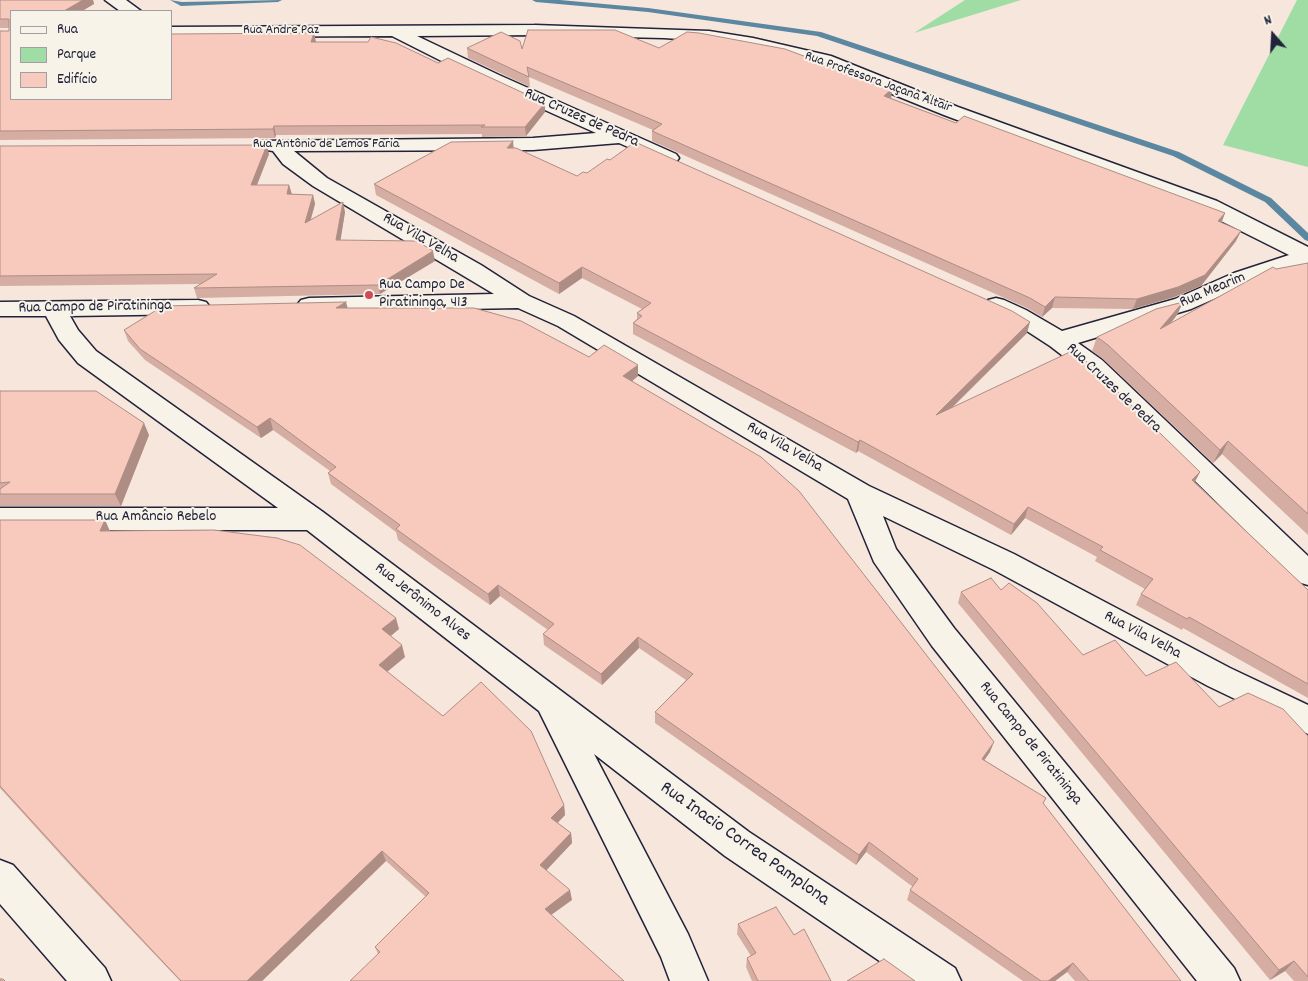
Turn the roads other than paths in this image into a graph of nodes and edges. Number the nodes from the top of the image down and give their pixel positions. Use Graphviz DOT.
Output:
graph roads {
  1 [pos="114,0"];
  2 [pos="130,10"];
  3 [pos="391,31"];
  4 [pos="172,32"];
  5 [pos="622,137"];
  6 [pos="279,145"];
  7 [pos="249,146"];
  8 [pos="685,166"];
  9 [pos="1308,256"];
  10 [pos="974,295"];
  11 [pos="521,301"];
  12 [pos="288,305"];
  13 [pos="219,306"];
  14 [pos="0,309"];
  15 [pos="55,310"];
  16 [pos="1059,340"];
  17 [pos="859,493"];
  18 [pos="0,519"];
  19 [pos="313,519"];
  20 [pos="1308,574"];
  21 [pos="551,702"];
  22 [pos="1308,720"];
  23 [pos="0,877"];
  24 [pos="92,981"];
  25 [pos="689,981"];
  26 [pos="942,981"];
  27 [pos="1221,981"];
  1 -- 2 [label="street"];
  3 -- 4 [label="street, Rua Andre Paz"];
  3 -- 5 [label="street, Rua Cruzes de Pedra"];
  3 -- 9 [label="street, Rua Professora Jaçanã Altair"];
  5 -- 6 [label="street, Rua Antônio de Lemos Faria"];
  5 -- 8 [label="street, Rua Cruzes de Pedra"];
  6 -- 7 [label="street, Rua Antônio de Lemos Faria"];
  6 -- 11 [label="street, Rua Vila Velha"];
  9 -- 16 [label="street, Rua Mearim"];
  10 -- 16 [label="street, Rua Cruzes de Pedra"];
  11 -- 12 [label="street"];
  11 -- 17 [label="street, Rua Vila Velha"];
  13 -- 15 [label="street, Rua Campo de Piratininga"];
  14 -- 15 [label="street, Rua Campo de Piratininga"];
  15 -- 19 [label="street, Rua Jerônimo Alves"];
  16 -- 20 [label="street, Rua Cruzes de Pedra"];
  17 -- 22 [label="street, Rua Vila Velha"];
  17 -- 27 [label="street, Rua Campo de Piratininga"];
  18 -- 19 [label="street, Rua Amâncio Rebelo"];
  19 -- 21 [label="street, Rua Jerônimo Alves"];
  21 -- 25 [label="street, Rua Jerônimo Alves"];
  21 -- 26 [label="street, Rua Inacio Correa Pamplona"];
  23 -- 24 [label="street"];
}
